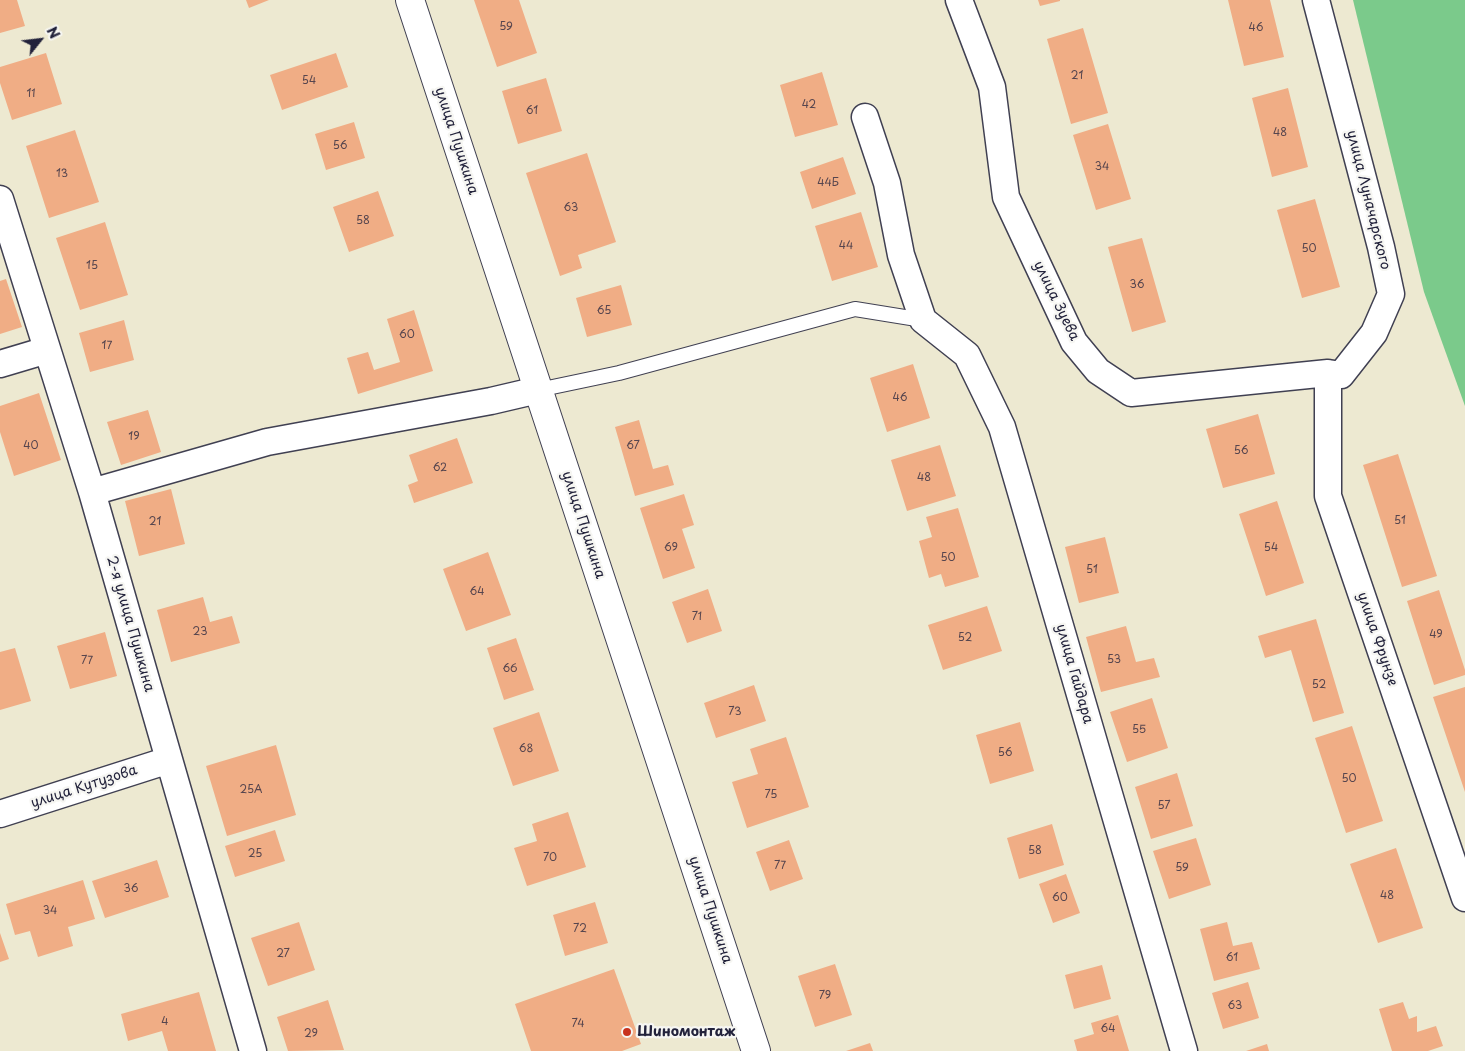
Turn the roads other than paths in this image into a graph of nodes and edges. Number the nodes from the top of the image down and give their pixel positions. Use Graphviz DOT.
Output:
graph roads {
  1 [pos="410,0"];
  2 [pos="959,0"];
  3 [pos="1316,0"];
  4 [pos="865,117"];
  5 [pos="0,199"];
  6 [pos="923,320"];
  7 [pos="47,350"];
  8 [pos="0,364"];
  9 [pos="1328,372"];
  10 [pos="538,390"];
  11 [pos="92,492"];
  12 [pos="169,760"];
  13 [pos="0,814"];
  14 [pos="1465,898"];
  15 [pos="253,1051"];
  16 [pos="756,1051"];
  17 [pos="1184,1051"];
  1 -- 10 [label="street, улица Пушкина"];
  2 -- 9 [label="street, улица Зуева"];
  3 -- 9 [label="street, улица Луначарского"];
  4 -- 6 [label="street"];
  5 -- 7 [label="street, 2-я улица Пушкина"];
  6 -- 10 [label="lane"];
  6 -- 17 [label="street, улица Гайдара"];
  7 -- 8 [label="street"];
  7 -- 11 [label="street, 2-я улица Пушкина"];
  9 -- 14 [label="street, улица Фрунзе"];
  10 -- 11 [label="street"];
  10 -- 16 [label="street, улица Пушкина"];
  11 -- 12 [label="street, 2-я улица Пушкина"];
  12 -- 13 [label="street, улица Кутузова"];
  12 -- 15 [label="street, 2-я улица Пушкина"];
}
